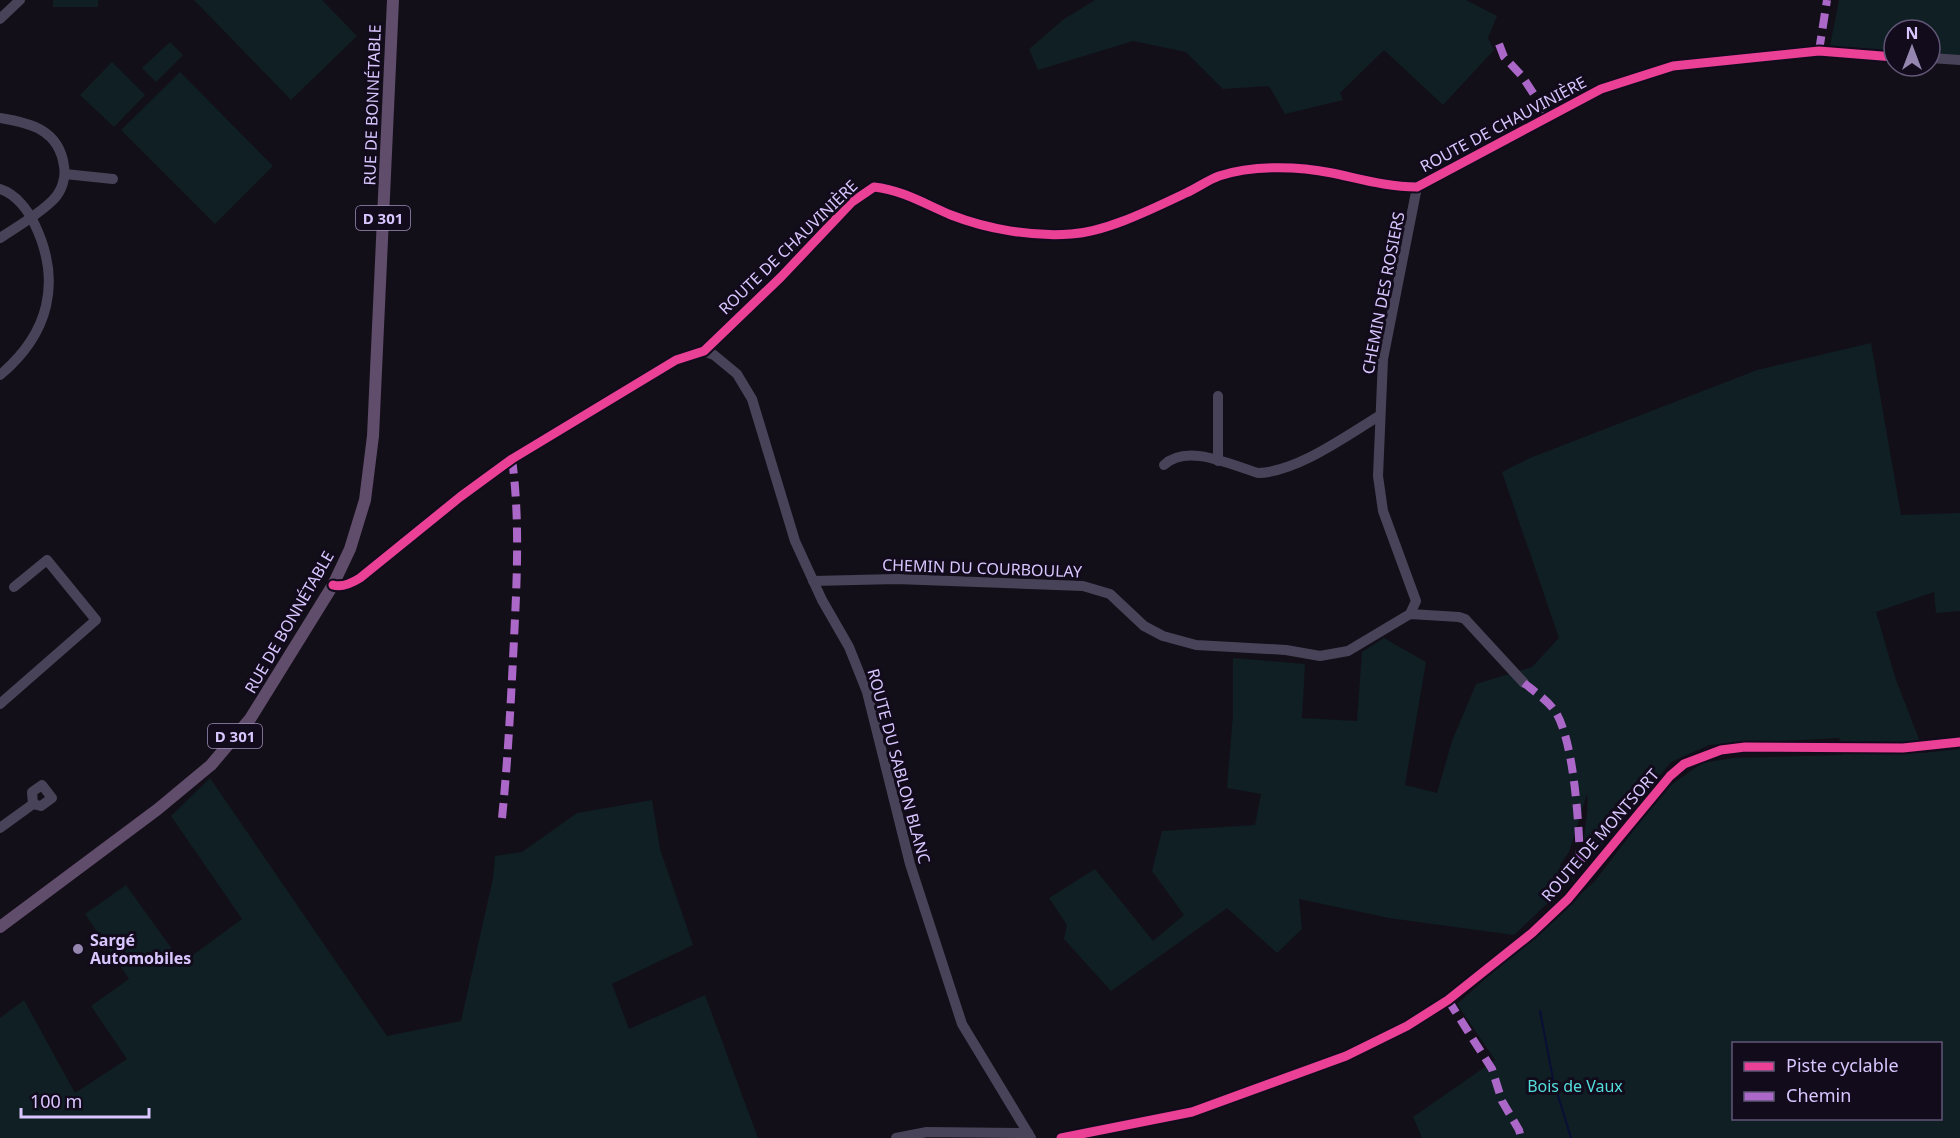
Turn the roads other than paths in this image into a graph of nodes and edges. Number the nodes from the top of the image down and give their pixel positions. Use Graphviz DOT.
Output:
graph roads {
  1 [pos="20,0"];
  2 [pos="393,0"];
  3 [pos="0,19"];
  4 [pos="1882,56"];
  5 [pos="1942,59"];
  6 [pos="1960,60"];
  7 [pos="0,118"];
  8 [pos="65,174"];
  9 [pos="113,179"];
  10 [pos="1417,187"];
  11 [pos="0,189"];
  12 [pos="32,217"];
  13 [pos="0,238"];
  14 [pos="704,351"];
  15 [pos="0,375"];
  16 [pos="1218,396"];
  17 [pos="1379,416"];
  18 [pos="1218,461"];
  19 [pos="1164,465"];
  20 [pos="813,581"];
  21 [pos="333,585"];
  22 [pos="14,587"];
  23 [pos="1410,614"];
  24 [pos="1524,683"];
  25 [pos="0,704"];
  26 [pos="1960,742"];
  27 [pos="33,804"];
  28 [pos="0,828"];
  29 [pos="0,927"];
  30 [pos="1029,1136"];
  31 [pos="896,1138"];
  32 [pos="1061,1138"];
  1 -- 3 [label="street"];
  2 -- 21 [label="main road, RUE DE BONNÉTABLE / D 301"];
  4 -- 10 [label="street, ROUTE DE CHAUVINIÈRE"];
  5 -- 6 [label="street"];
  7 -- 8 [label="street"];
  8 -- 9 [label="street"];
  8 -- 12 [label="street"];
  10 -- 14 [label="street, ROUTE DE CHAUVINIÈRE"];
  10 -- 17 [label="street, CHEMIN DES ROSIERS"];
  11 -- 12 [label="street"];
  12 -- 13 [label="street"];
  12 -- 15 [label="street"];
  14 -- 20 [label="street, ROUTE DU SABLON BLANC"];
  14 -- 21 [label="street, ROUTE DE CHAUVINIÈRE"];
  16 -- 18 [label="street"];
  17 -- 18 [label="street"];
  17 -- 23 [label="street, CHEMIN DES ROSIERS"];
  18 -- 19 [label="street"];
  20 -- 23 [label="street, CHEMIN DU COURBOULAY"];
  20 -- 30 [label="street, ROUTE DU SABLON BLANC"];
  21 -- 29 [label="main road, RUE DE BONNÉTABLE / D 301"];
  22 -- 25 [label="street"];
  23 -- 24 [label="street"];
  26 -- 32 [label="street, ROUTE DE MONTSORT"];
  27 -- 28 [label="street"];
  30 -- 31 [label="street"];
}
